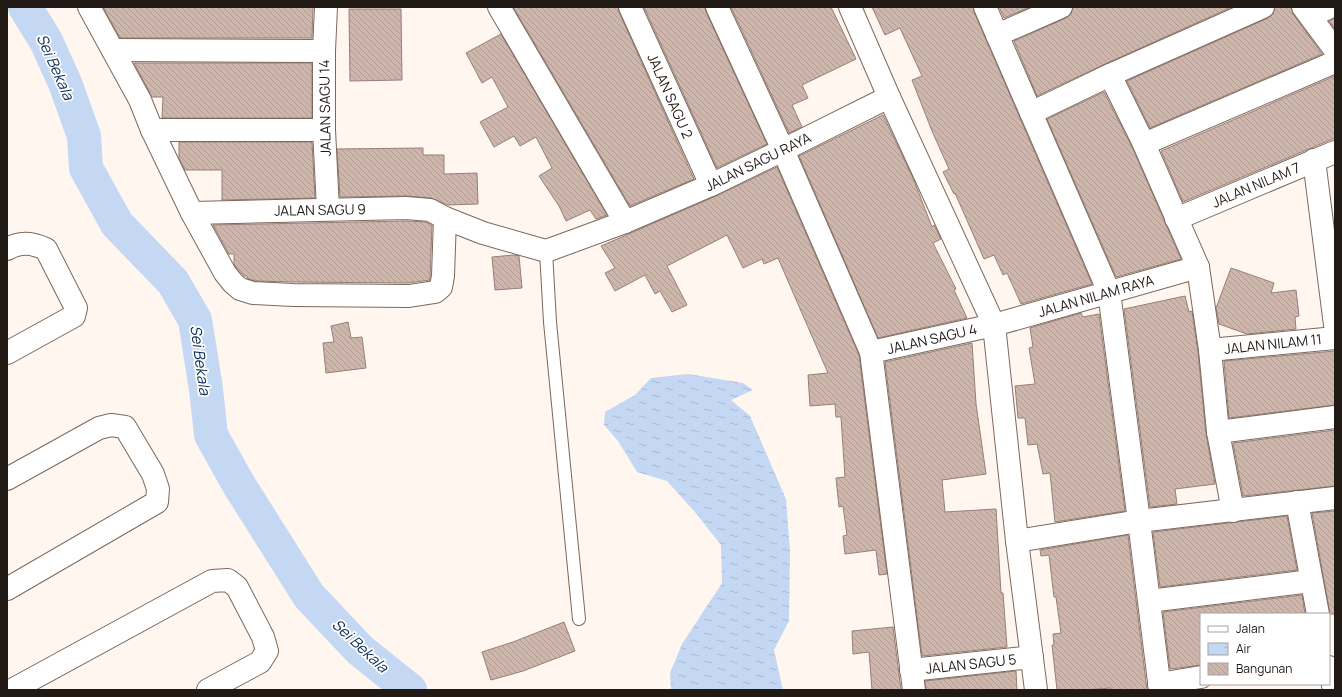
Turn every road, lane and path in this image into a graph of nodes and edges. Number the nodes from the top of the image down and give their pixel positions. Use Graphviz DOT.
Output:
graph roads {
  1 [pos="89,7"];
  2 [pos="326,7"];
  3 [pos="499,7"];
  4 [pos="630,7"];
  5 [pos="717,7"];
  6 [pos="850,7"];
  7 [pos="986,7"];
  8 [pos="1061,7"];
  9 [pos="1263,7"];
  10 [pos="1330,7"];
  11 [pos="1307,12"];
  12 [pos="997,35"];
  13 [pos="113,50"];
  14 [pos="1335,50"];
  15 [pos="324,51"];
  16 [pos="1335,62"];
  17 [pos="1110,75"];
  18 [pos="889,97"];
  19 [pos="1031,113"];
  20 [pos="152,130"];
  21 [pos="324,130"];
  22 [pos="1144,144"];
  23 [pos="783,150"];
  24 [pos="1335,152"];
  25 [pos="1314,160"];
  26 [pos="711,185"];
  27 [pos="328,209"];
  28 [pos="192,213"];
  29 [pos="445,218"];
  30 [pos="1176,219"];
  31 [pos="625,222"];
  32 [pos="7,249"];
  33 [pos="546,251"];
  34 [pos="1198,268"];
  35 [pos="1109,292"];
  36 [pos="994,325"];
  37 [pos="1335,325"];
  38 [pos="1335,338"];
  39 [pos="1210,350"];
  40 [pos="871,352"];
  41 [pos="7,353"];
  42 [pos="1335,417"];
  43 [pos="1218,432"];
  44 [pos="7,479"];
  45 [pos="1335,498"];
  46 [pos="1297,502"];
  47 [pos="1233,511"];
  48 [pos="1139,521"];
  49 [pos="1017,541"];
  50 [pos="1311,581"];
  51 [pos="7,589"];
  52 [pos="1149,601"];
  53 [pos="1318,613"];
  54 [pos="579,619"];
  55 [pos="1032,657"];
  56 [pos="1330,672"];
  57 [pos="1200,677"];
  58 [pos="912,680"];
  59 [pos="1159,687"];
  60 [pos="12,690"];
  61 [pos="208,690"];
  62 [pos="1036,690"];
  63 [pos="1334,690"];
  1 -- 13 [label="street"];
  2 -- 15 [label="street, JALAN SAGU 14"];
  3 -- 31 [label="street"];
  4 -- 26 [label="street, JALAN SAGU 2"];
  5 -- 23 [label="street"];
  6 -- 18 [label="street"];
  7 -- 12 [label="street"];
  8 -- 12 [label="street"];
  9 -- 17 [label="street"];
  10 -- 11 [label="street"];
  11 -- 14 [label="street"];
  12 -- 19 [label="street"];
  13 -- 15 [label="street"];
  13 -- 20 [label="street"];
  15 -- 21 [label="street, JALAN SAGU 14"];
  16 -- 22 [label="street"];
  17 -- 19 [label="street"];
  17 -- 22 [label="street"];
  18 -- 23 [label="street, JALAN SAGU RAYA"];
  18 -- 36 [label="street"];
  19 -- 35 [label="street"];
  20 -- 21 [label="street"];
  20 -- 28 [label="street"];
  21 -- 27 [label="street, JALAN SAGU 14"];
  22 -- 30 [label="street"];
  23 -- 26 [label="street, JALAN SAGU RAYA"];
  23 -- 40 [label="street"];
  24 -- 25 [label="street, JALAN NILAM 7"];
  25 -- 30 [label="street, JALAN NILAM 7"];
  25 -- 37 [label="street"];
  26 -- 31 [label="street, JALAN SAGU RAYA"];
  27 -- 28 [label="street, JALAN SAGU 9"];
  27 -- 29 [label="street, JALAN SAGU 9"];
  28 -- 29 [label="street"];
  29 -- 33 [label="street, JALAN SAGU 9"];
  30 -- 34 [label="street"];
  31 -- 33 [label="street, JALAN SAGU RAYA"];
  32 -- 41 [label="street"];
  33 -- 54 [label="lane"];
  34 -- 35 [label="street, JALAN NILAM RAYA"];
  34 -- 39 [label="street"];
  35 -- 36 [label="street, JALAN NILAM RAYA"];
  35 -- 48 [label="street"];
  36 -- 40 [label="street, JALAN SAGU 4"];
  36 -- 49 [label="street"];
  38 -- 39 [label="street, JALAN NILAM 11"];
  39 -- 43 [label="street"];
  40 -- 58 [label="street"];
  42 -- 43 [label="street"];
  43 -- 47 [label="street"];
  44 -- 51 [label="street"];
  45 -- 46 [label="street"];
  46 -- 47 [label="street"];
  46 -- 50 [label="street"];
  47 -- 48 [label="street"];
  48 -- 49 [label="street"];
  48 -- 52 [label="street"];
  49 -- 55 [label="street"];
  50 -- 52 [label="street"];
  50 -- 53 [label="street"];
  52 -- 59 [label="street"];
  55 -- 58 [label="street, JALAN SAGU 5"];
  55 -- 62 [label="street"];
  56 -- 63 [label="street"];
  57 -- 59 [label="street"];
  60 -- 61 [label="street"];
}
